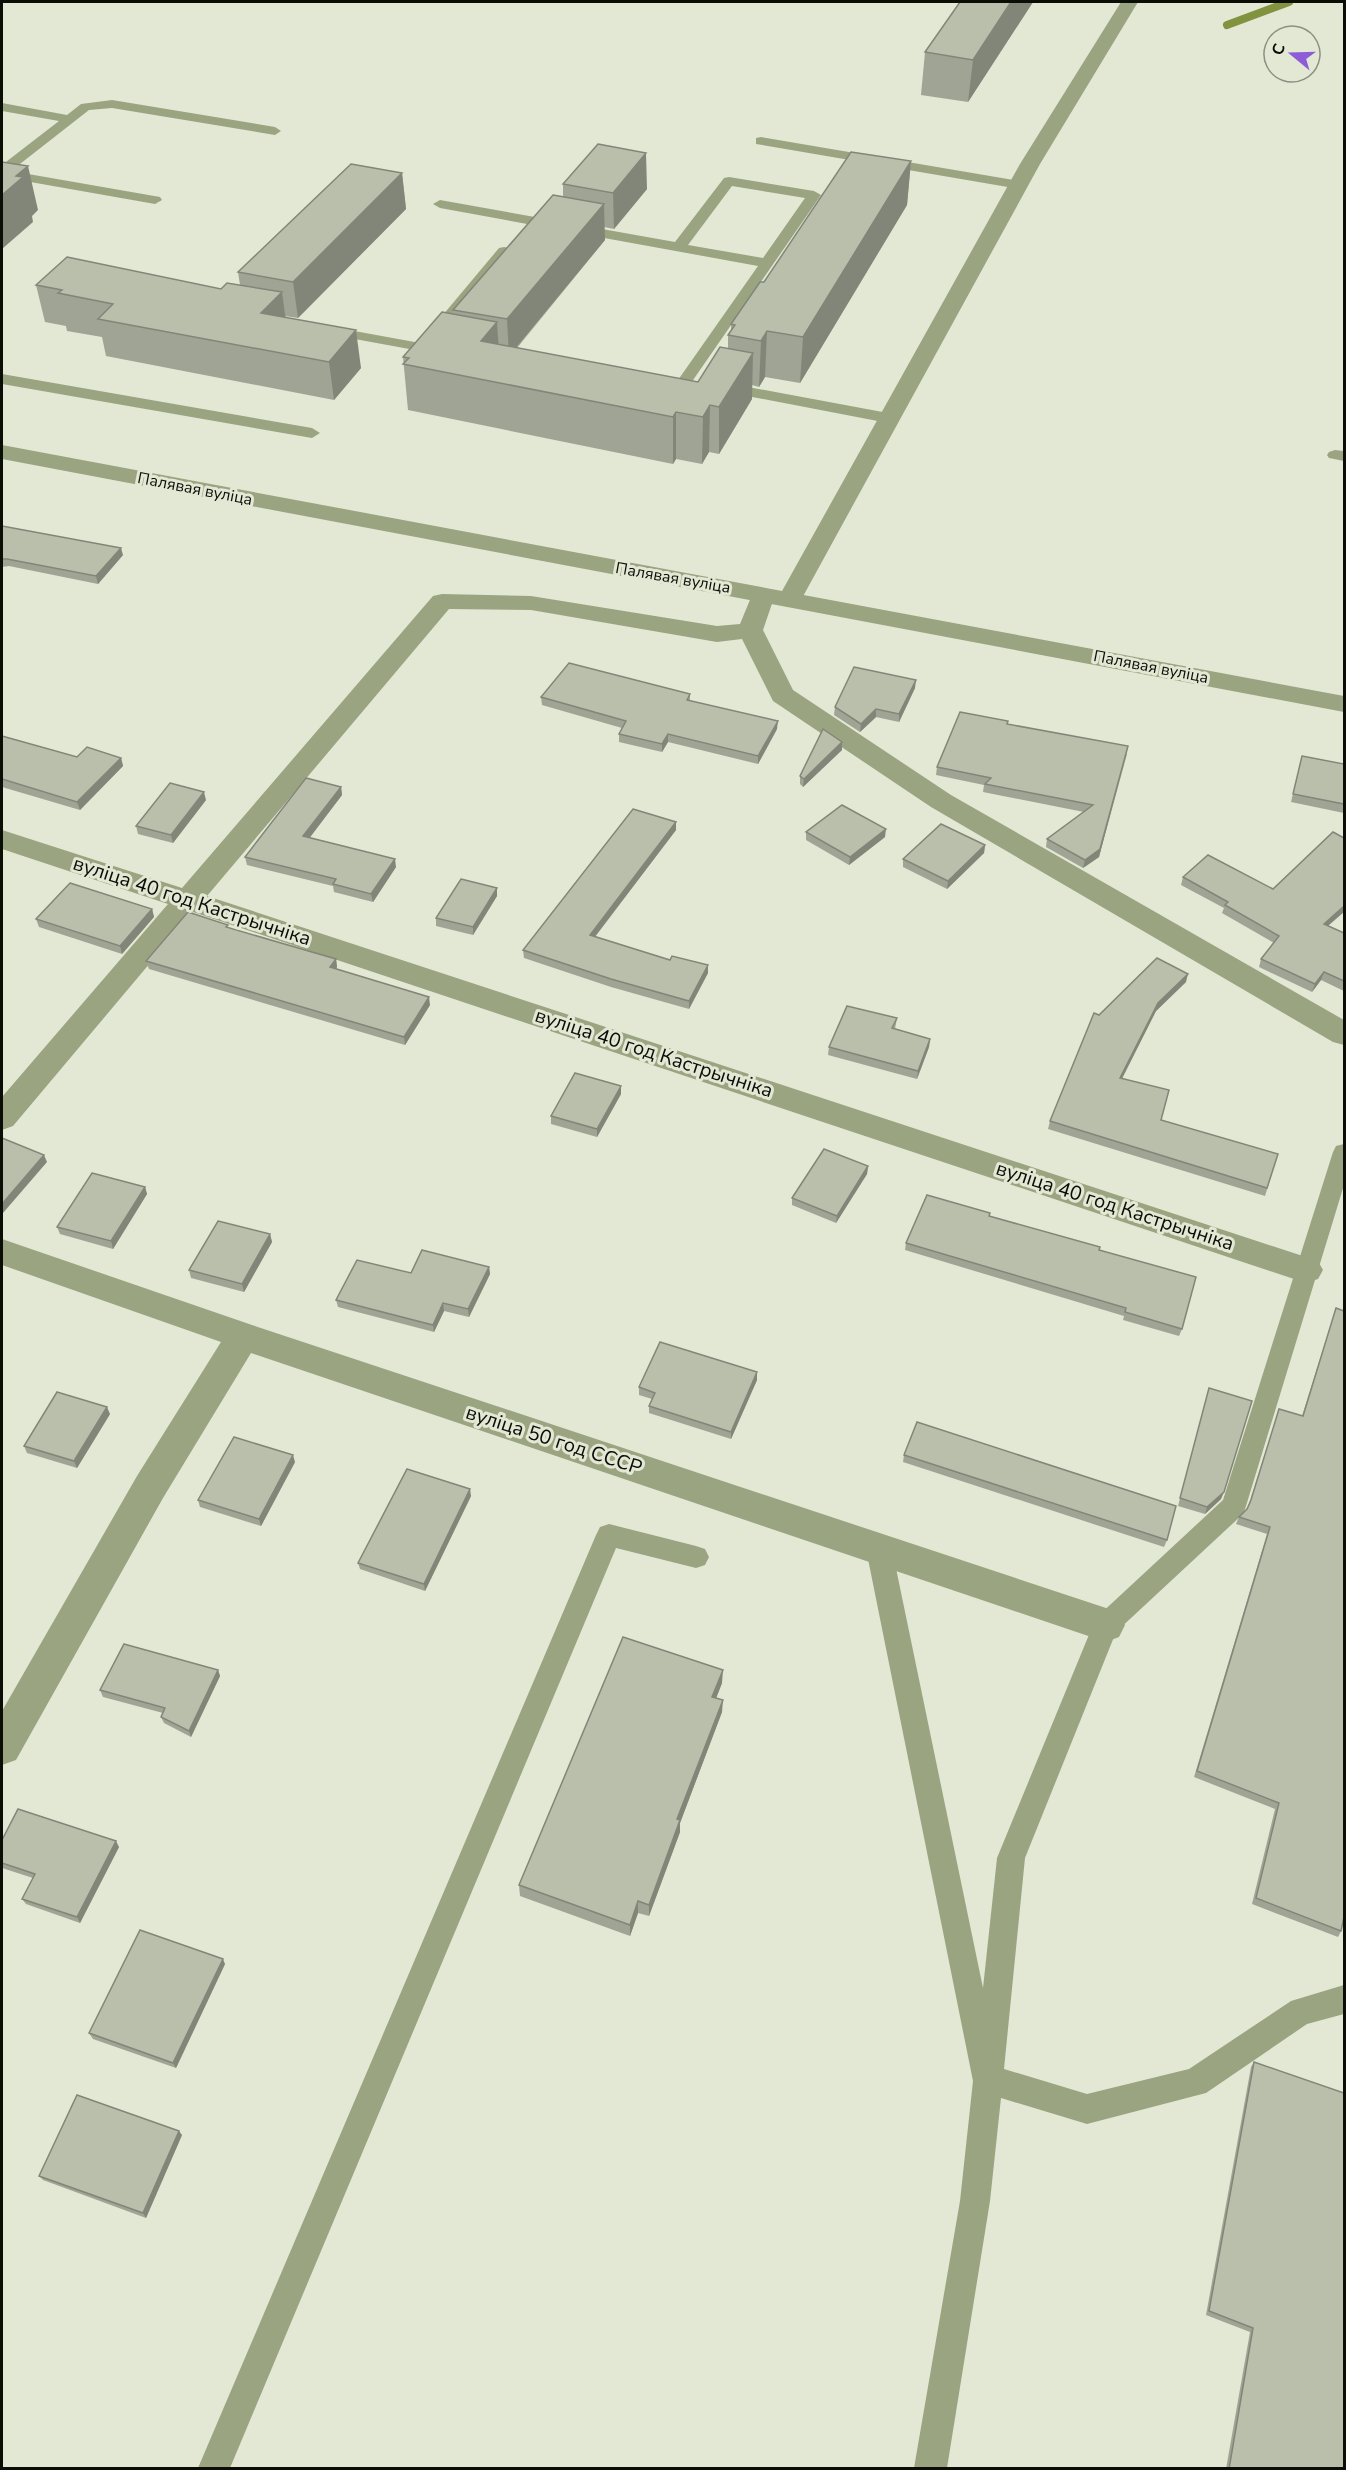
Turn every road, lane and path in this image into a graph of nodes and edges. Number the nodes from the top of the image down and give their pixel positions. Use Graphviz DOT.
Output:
graph roads {
  1 [pos="1129,2"];
  2 [pos="2,107"];
  3 [pos="68,119"];
  4 [pos="275,131"];
  5 [pos="760,141"];
  6 [pos="2,172"];
  7 [pos="1019,184"];
  8 [pos="155,200"];
  9 [pos="440,204"];
  10 [pos="679,248"];
  11 [pos="504,251"];
  12 [pos="766,263"];
  13 [pos="311,327"];
  14 [pos="423,347"];
  15 [pos="458,354"];
  16 [pos="2,379"];
  17 [pos="888,418"];
  18 [pos="312,434"];
  19 [pos="2,452"];
  20 [pos="763,595"];
  21 [pos="789,600"];
  22 [pos="750,630"];
  23 [pos="1344,704"];
  24 [pos="2,839"];
  25 [pos="188,898"];
  26 [pos="1344,1034"];
  27 [pos="2,1118"];
  28 [pos="1344,1152"];
  29 [pos="2,1252"];
  30 [pos="1306,1270"];
  31 [pos="243,1336"];
  32 [pos="879,1549"];
  33 [pos="696,1557"];
  34 [pos="1106,1625"];
  35 [pos="2,1747"];
  36 [pos="1344,2001"];
  37 [pos="987,2079"];
  38 [pos="214,2469"];
  39 [pos="930,2469"];
  1 -- 7 [label="street"];
  2 -- 3 [label="lane"];
  3 -- 4 [label="lane"];
  3 -- 6 [label="lane"];
  5 -- 7 [label="lane"];
  6 -- 8 [label="lane"];
  7 -- 17 [label="street"];
  9 -- 10 [label="lane"];
  10 -- 12 [label="lane"];
  10 -- 12 [label="lane"];
  11 -- 14 [label="lane"];
  12 -- 17 [label="lane"];
  13 -- 14 [label="lane"];
  14 -- 15 [label="lane"];
  16 -- 18 [label="lane"];
  17 -- 21 [label="street"];
  19 -- 20 [label="street, Палявая вуліца"];
  20 -- 21 [label="street, Палявая вуліца"];
  20 -- 22 [label="street"];
  21 -- 23 [label="street, Палявая вуліца"];
  22 -- 25 [label="street"];
  22 -- 26 [label="street"];
  24 -- 25 [label="street, вуліца 40 год Кастрычніка"];
  25 -- 27 [label="street"];
  25 -- 30 [label="street, вуліца 40 год Кастрычніка"];
  28 -- 30 [label="lane"];
  29 -- 31 [label="street, вуліца 50 год СССР"];
  30 -- 34 [label="lane"];
  31 -- 32 [label="street, вуліца 50 год СССР"];
  31 -- 35 [label="street"];
  32 -- 34 [label="street, вуліца 50 год СССР"];
  32 -- 37 [label="lane"];
  33 -- 38 [label="lane"];
  34 -- 37 [label="lane"];
  36 -- 37 [label="lane"];
  37 -- 39 [label="lane"];
}
